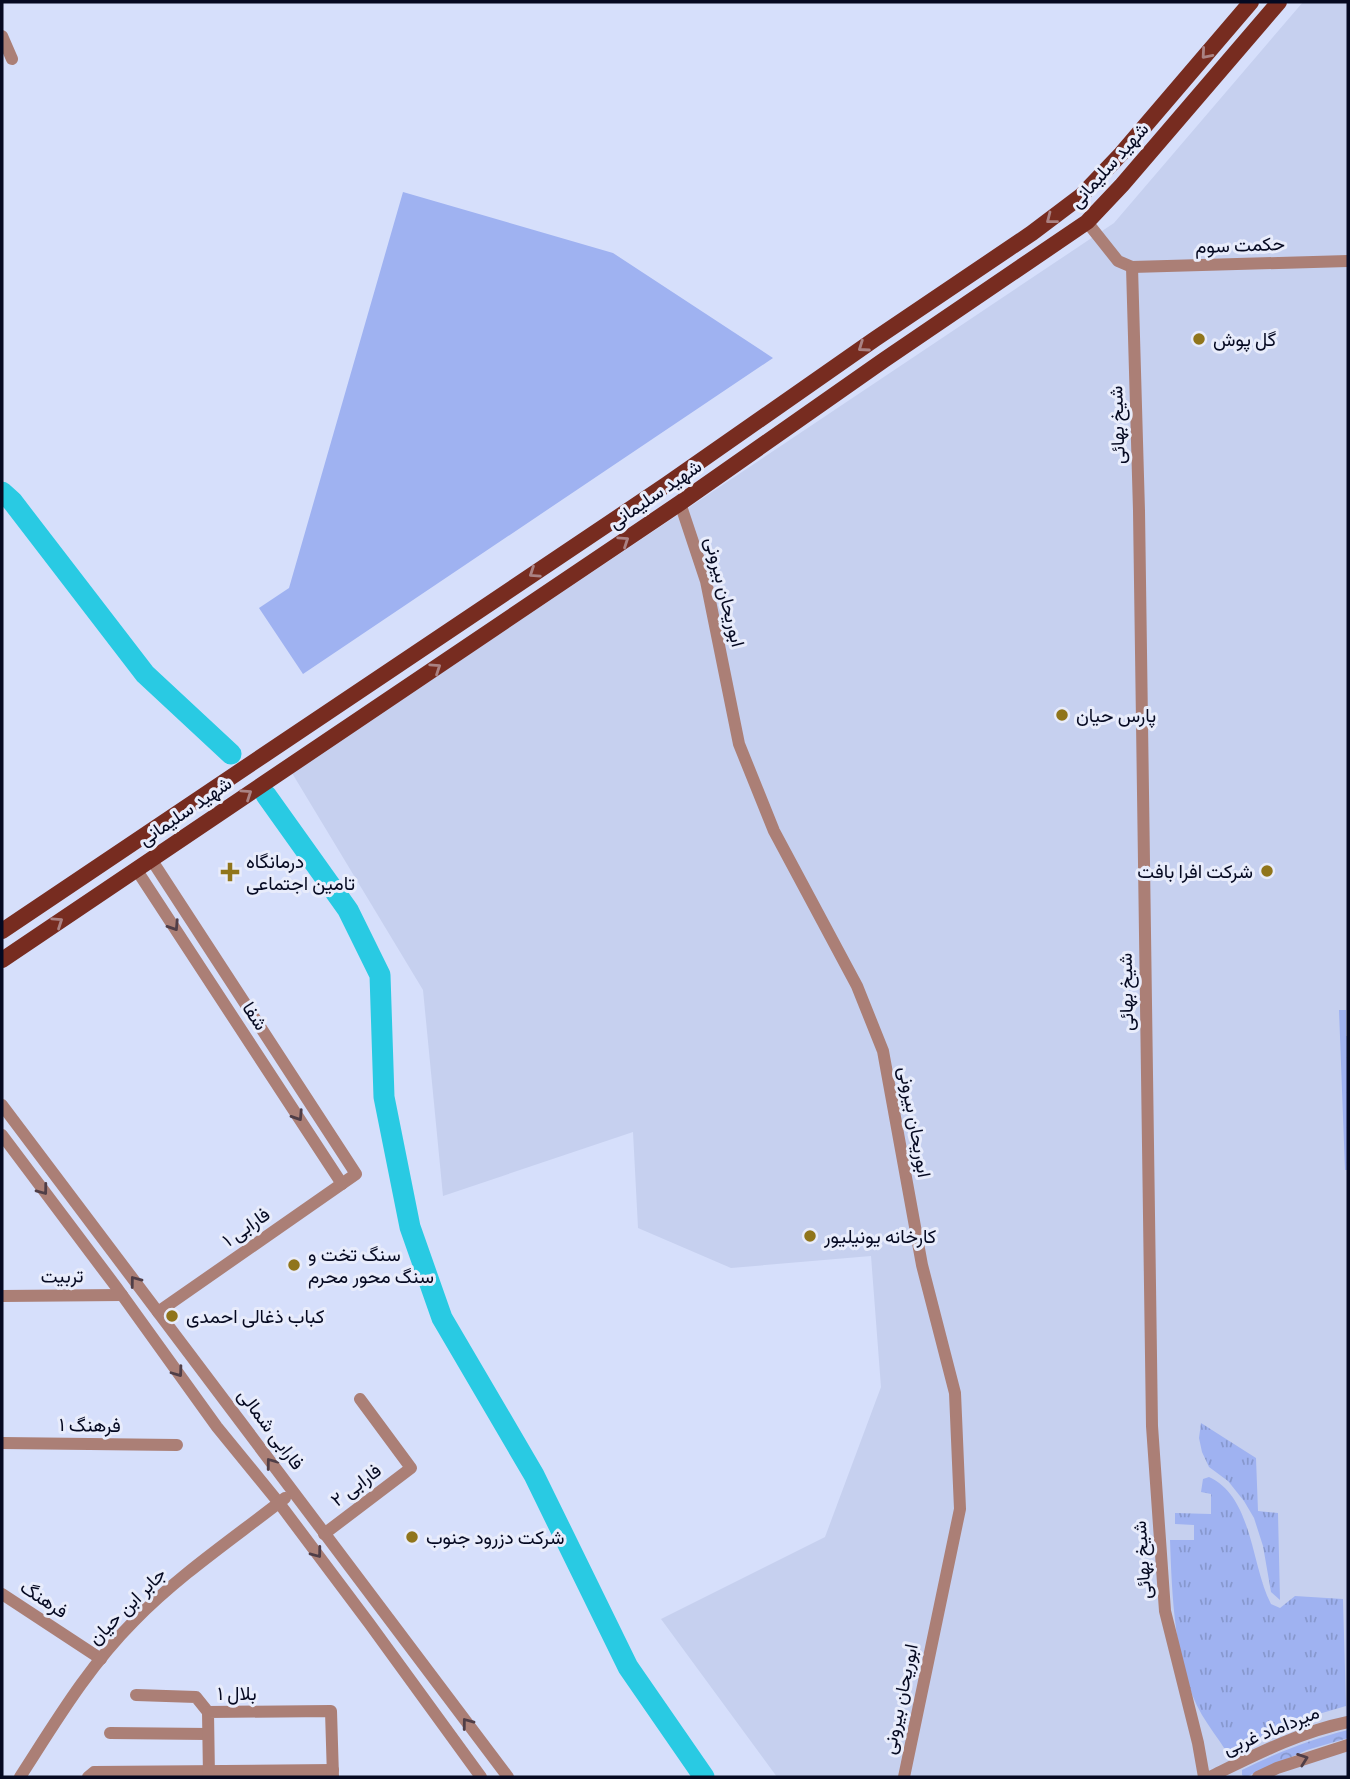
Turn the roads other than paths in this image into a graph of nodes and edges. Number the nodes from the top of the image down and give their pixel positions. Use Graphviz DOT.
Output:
graph roads {
  1 [pos="1251,2"];
  2 [pos="1279,2"];
  3 [pos="2,36"];
  4 [pos="12,59"];
  5 [pos="1087,222"];
  6 [pos="1348,261"];
  7 [pos="1132,267"];
  8 [pos="680,503"];
  9 [pos="151,859"];
  10 [pos="136,869"];
  11 [pos="165,881"];
  12 [pos="150,890"];
  13 [pos="2,931"];
  14 [pos="2,960"];
  15 [pos="227,976"];
  16 [pos="213,986"];
  17 [pos="2,1105"];
  18 [pos="2,1135"];
  19 [pos="356,1174"];
  20 [pos="342,1184"];
  21 [pos="122,1295"];
  22 [pos="2,1296"];
  23 [pos="158,1311"];
  24 [pos="360,1399"];
  25 [pos="2,1443"];
  26 [pos="177,1445"];
  27 [pos="293,1492"];
  28 [pos="279,1503"];
  29 [pos="324,1534"];
  30 [pos="2,1594"];
  31 [pos="101,1659"];
  32 [pos="136,1695"];
  33 [pos="208,1712"];
  34 [pos="1348,1722"];
  35 [pos="110,1733"];
  36 [pos="208,1734"];
  37 [pos="1348,1745"];
  38 [pos="333,1774"];
  39 [pos="209,1775"];
  40 [pos="23,1776"];
  41 [pos="88,1777"];
  42 [pos="481,1777"];
  43 [pos="508,1777"];
  44 [pos="904,1777"];
  45 [pos="1204,1777"];
  46 [pos="1210,1777"];
  47 [pos="1258,1777"];
  1 -- 13 [label="main road, شهید سلیمانی, one-way"];
  2 -- 5 [label="main road, شهید سلیمانی"];
  3 -- 4 [label="street"];
  5 -- 7 [label="street"];
  5 -- 8 [label="main road, شهید سلیمانی"];
  6 -- 7 [label="street, حکمت سوم"];
  7 -- 45 [label="street, شیخ بهائی"];
  9 -- 8 [label="main road, شهید سلیمانی, one-way"];
  8 -- 44 [label="street, ابوریحان بیرونی"];
  9 -- 10 [label="main road, شهید سلیمانی"];
  9 -- 11 [label="street, شفا"];
  10 -- 12 [label="street, شفا"];
  14 -- 10 [label="main road, شهید سلیمانی, one-way"];
  11 -- 12 [label="street"];
  11 -- 15 [label="street, شفا"];
  12 -- 16 [label="street, شفا, one-way"];
  15 -- 16 [label="street"];
  15 -- 19 [label="street, شفا"];
  16 -- 20 [label="street, شفا, one-way"];
  23 -- 17 [label="street, فارابی شمالی, one-way"];
  18 -- 21 [label="street, فارابی شمالی, one-way"];
  19 -- 20 [label="street, فارابی ۱"];
  20 -- 23 [label="street, فارابی ۱"];
  21 -- 22 [label="street, تربیت"];
  21 -- 28 [label="street, فارابی شمالی, one-way"];
  27 -- 23 [label="street, فارابی شمالی, one-way"];
  24 -- 29 [label="street, فارابی ۲"];
  25 -- 26 [label="street, فرهنگ ۱"];
  27 -- 28 [label="street, جابر ابن حیان"];
  27 -- 29 [label="street, فارابی شمالی"];
  28 -- 31 [label="street, جابر ابن حیان"];
  28 -- 42 [label="street, فارابی شمالی, one-way"];
  43 -- 29 [label="street, فارابی شمالی, one-way"];
  30 -- 31 [label="street, فرهنگ"];
  31 -- 40 [label="street, جابر ابن حیان"];
  32 -- 33 [label="street"];
  33 -- 36 [label="street, بلال ۱"];
  33 -- 38 [label="street, بلال ۱"];
  34 -- 46 [label="street, میرداماد غربی"];
  35 -- 36 [label="street"];
  36 -- 39 [label="street, بلال ۱"];
  47 -- 37 [label="street, میرداماد غربی, one-way"];
  38 -- 39 [label="street"];
  39 -- 41 [label="street"];
}
